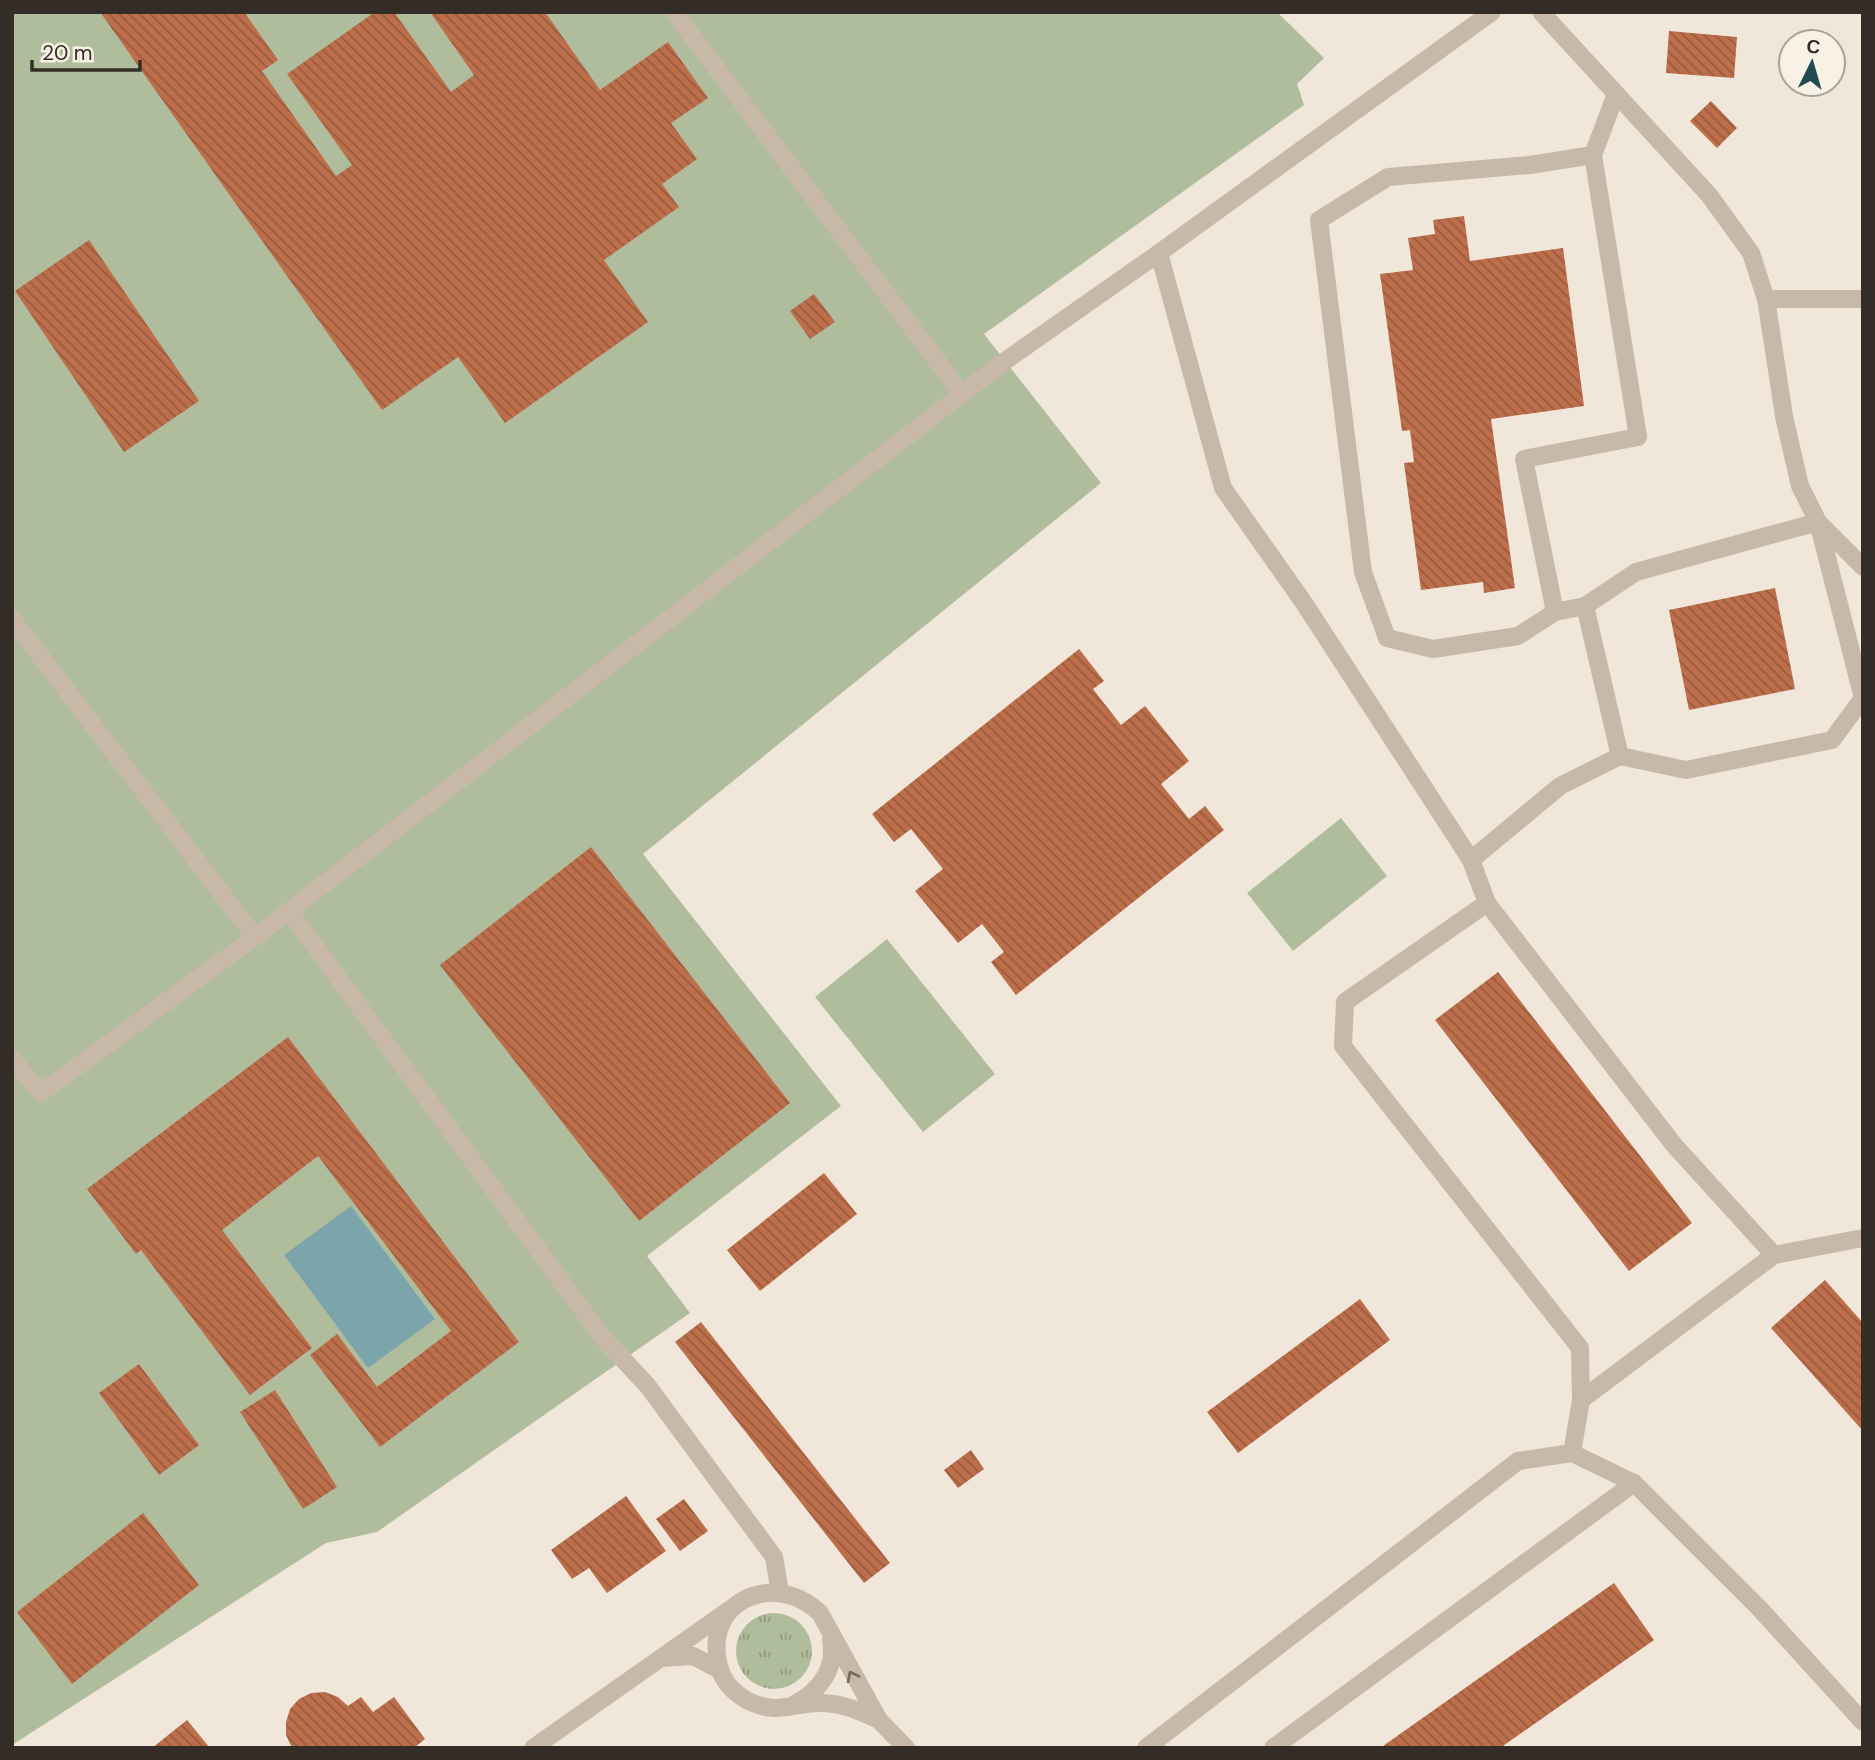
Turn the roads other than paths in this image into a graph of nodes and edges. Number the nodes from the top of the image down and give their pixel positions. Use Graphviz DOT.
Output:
graph roads {
  1 [pos="674,12"];
  2 [pos="1492,12"];
  3 [pos="1541,12"];
  4 [pos="1616,94"];
  5 [pos="1593,155"];
  6 [pos="1159,253"];
  7 [pos="1766,299"];
  8 [pos="1863,299"];
  9 [pos="962,394"];
  10 [pos="1818,522"];
  11 [pos="1863,567"];
  12 [pos="1585,606"];
  13 [pos="1555,612"];
  14 [pos="12,619"];
  15 [pos="1620,756"];
  16 [pos="1471,860"];
  17 [pos="1487,903"];
  18 [pos="289,911"];
  19 [pos="255,937"];
  20 [pos="12,1059"];
  21 [pos="1863,1238"];
  22 [pos="1774,1255"];
  23 [pos="1581,1400"];
  24 [pos="1573,1453"];
  25 [pos="1634,1483"];
  26 [pos="779,1592"];
  27 [pos="738,1604"];
  28 [pos="829,1629"];
  29 [pos="656,1660"];
  30 [pos="720,1670"];
  31 [pos="795,1704"];
  32 [pos="879,1720"];
  33 [pos="1863,1722"];
  34 [pos="533,1748"];
  35 [pos="906,1748"];
  36 [pos="1146,1748"];
  37 [pos="1273,1748"];
  1 -- 9 [label="street"];
  2 -- 6 [label="street"];
  3 -- 4 [label="street"];
  4 -- 5 [label="street"];
  4 -- 7 [label="street"];
  5 -- 13 [label="street"];
  5 -- 13 [label="street"];
  6 -- 9 [label="street"];
  6 -- 16 [label="street"];
  7 -- 8 [label="street"];
  7 -- 10 [label="street"];
  9 -- 18 [label="street"];
  10 -- 11 [label="street"];
  10 -- 12 [label="street"];
  10 -- 15 [label="street"];
  12 -- 13 [label="street"];
  12 -- 15 [label="street"];
  14 -- 19 [label="street"];
  15 -- 16 [label="street"];
  16 -- 17 [label="street"];
  17 -- 22 [label="street"];
  17 -- 23 [label="street"];
  18 -- 19 [label="street"];
  18 -- 26 [label="street"];
  19 -- 20 [label="street"];
  21 -- 22 [label="street"];
  22 -- 23 [label="street"];
  23 -- 24 [label="street"];
  24 -- 25 [label="street"];
  24 -- 36 [label="street"];
  25 -- 33 [label="street"];
  25 -- 37 [label="street"];
  26 -- 27 [label="street"];
  26 -- 28 [label="street"];
  27 -- 29 [label="street"];
  27 -- 30 [label="street"];
  28 -- 31 [label="street"];
  32 -- 28 [label="street, one-way"];
  29 -- 30 [label="street"];
  29 -- 34 [label="street"];
  30 -- 31 [label="street"];
  31 -- 32 [label="street"];
  32 -- 35 [label="street"];
}
